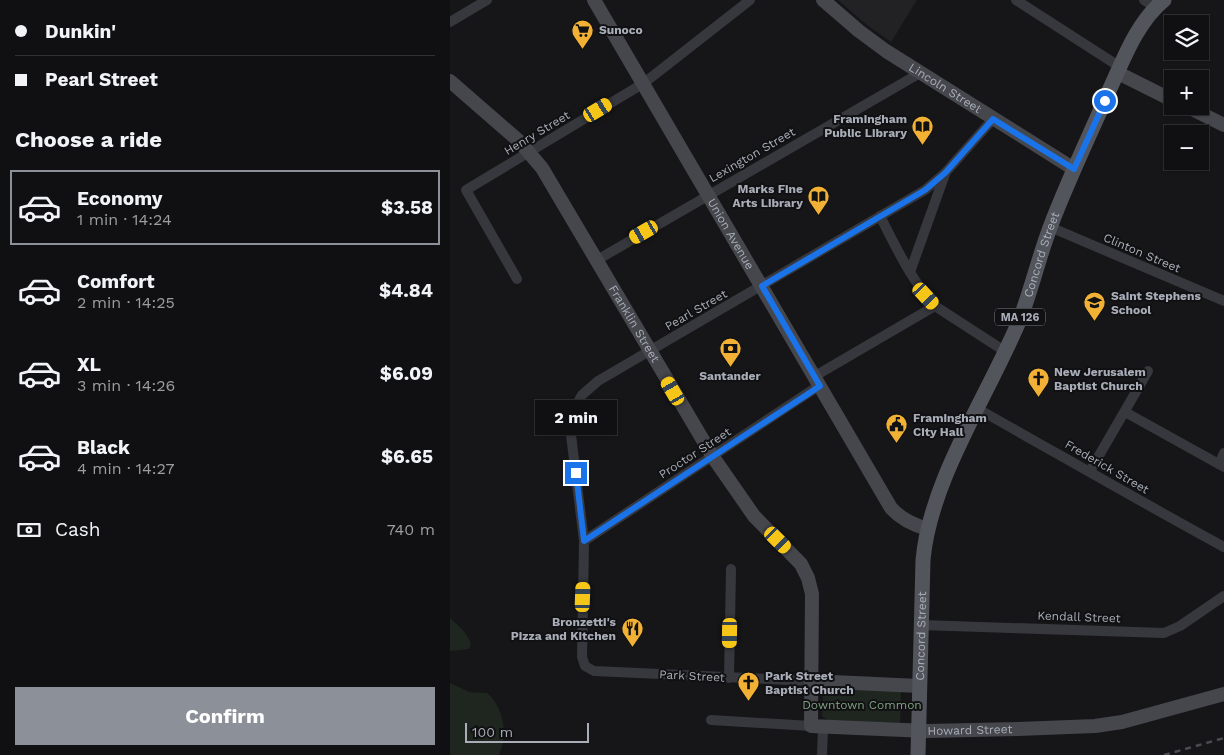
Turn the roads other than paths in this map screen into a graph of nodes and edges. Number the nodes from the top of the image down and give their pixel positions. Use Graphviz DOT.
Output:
graph roads {
  1 [pos="488,0"];
  2 [pos="594,0"];
  3 [pos="750,0"];
  4 [pos="823,0"];
  5 [pos="1016,0"];
  6 [pos="1154,2"];
  7 [pos="450,22"];
  8 [pos="1119,70"];
  9 [pos="920,73"];
  10 [pos="450,82"];
  11 [pos="644,83"];
  12 [pos="1164,95"];
  13 [pos="1205,115"];
  14 [pos="993,119"];
  15 [pos="1224,124"];
  16 [pos="529,151"];
  17 [pos="1074,169"];
  18 [pos="945,173"];
  19 [pos="709,195"];
  20 [pos="880,216"];
  21 [pos="1050,227"];
  22 [pos="597,260"];
  23 [pos="910,272"];
  24 [pos="517,279"];
  25 [pos="762,286"];
  26 [pos="1224,301"];
  27 [pos="935,306"];
  28 [pos="650,351"];
  29 [pos="1006,352"];
  30 [pos="1148,371"];
  31 [pos="817,381"];
  32 [pos="978,409"];
  33 [pos="1125,412"];
  34 [pos="1224,453"];
  35 [pos="712,457"];
  36 [pos="1221,466"];
  37 [pos="1090,471"];
  38 [pos="928,529"];
  39 [pos="584,541"];
  40 [pos="1224,547"];
  41 [pos="731,569"];
  42 [pos="1224,596"];
  43 [pos="921,625"];
  44 [pos="585,666"];
  45 [pos="729,678"];
  46 [pos="811,682"];
  47 [pos="920,686"];
  48 [pos="1224,694"];
  49 [pos="711,720"];
  50 [pos="817,727"];
  51 [pos="918,731"];
  52 [pos="822,755"];
  53 [pos="918,755"];
  1 -- 7 [label="street"];
  2 -- 11 [label="street, Union Avenue"];
  3 -- 11 [label="street, Henry Street"];
  4 -- 9 [label="street, Lincoln Street"];
  5 -- 8 [label="street"];
  6 -- 8 [label="main road, Concord Street / MA 126"];
  8 -- 12 [label="street"];
  8 -- 17 [label="main road, Concord Street / MA 126"];
  9 -- 14 [label="street, Lincoln Street"];
  9 -- 19 [label="street, Lexington Street"];
  10 -- 16 [label="street, Franklin Street"];
  11 -- 16 [label="street, Henry Street"];
  11 -- 19 [label="street, Union Avenue"];
  13 -- 15 [label="street"];
  14 -- 17 [label="street, Lincoln Street"];
  14 -- 18 [label="street, Pearl Street"];
  16 -- 22 [label="street, Franklin Street"];
  16 -- 24 [label="street, Henry Street"];
  17 -- 21 [label="main road, Concord Street / MA 126"];
  18 -- 20 [label="street, Pearl Street"];
  18 -- 23 [label="street"];
  19 -- 22 [label="street, Lexington Street"];
  19 -- 25 [label="street, Union Avenue"];
  20 -- 23 [label="street"];
  20 -- 25 [label="street, Pearl Street"];
  21 -- 26 [label="street, Clinton Street"];
  21 -- 29 [label="main road, Concord Street / MA 126"];
  22 -- 28 [label="street, Franklin Street"];
  23 -- 27 [label="street"];
  25 -- 28 [label="street, Pearl Street"];
  25 -- 31 [label="street, Union Avenue"];
  27 -- 29 [label="street"];
  27 -- 31 [label="street, Proctor Street"];
  28 -- 35 [label="street, Franklin Street"];
  28 -- 39 [label="street, Pearl Street"];
  29 -- 32 [label="main road, Concord Street / MA 126"];
  30 -- 33 [label="street"];
  31 -- 35 [label="street, Proctor Street"];
  31 -- 38 [label="street, Union Avenue"];
  32 -- 37 [label="street, Frederick Street"];
  32 -- 38 [label="main road, Concord Street / MA 126"];
  33 -- 36 [label="street"];
  33 -- 37 [label="street"];
  34 -- 36 [label="street"];
  35 -- 39 [label="street, Proctor Street"];
  35 -- 46 [label="street, Franklin Street"];
  37 -- 40 [label="street, Frederick Street"];
  38 -- 43 [label="main road, Concord Street / MA 126"];
  39 -- 44 [label="street, Pearl Street"];
  41 -- 45 [label="street"];
  42 -- 43 [label="street, Kendall Street"];
  43 -- 47 [label="main road, Concord Street / MA 126"];
  44 -- 45 [label="street, Park Street"];
  45 -- 46 [label="street, Park Street"];
  46 -- 47 [label="street, Park Street"];
  46 -- 50 [label="street, Franklin Street"];
  47 -- 51 [label="main road, Concord Street / MA 126"];
  48 -- 51 [label="street, Howard Street"];
  49 -- 50 [label="street, Howard Street"];
  50 -- 51 [label="street, Howard Street"];
  50 -- 52 [label="street, Franklin Street"];
  51 -- 53 [label="main road, Concord Street / MA 126"];
}
